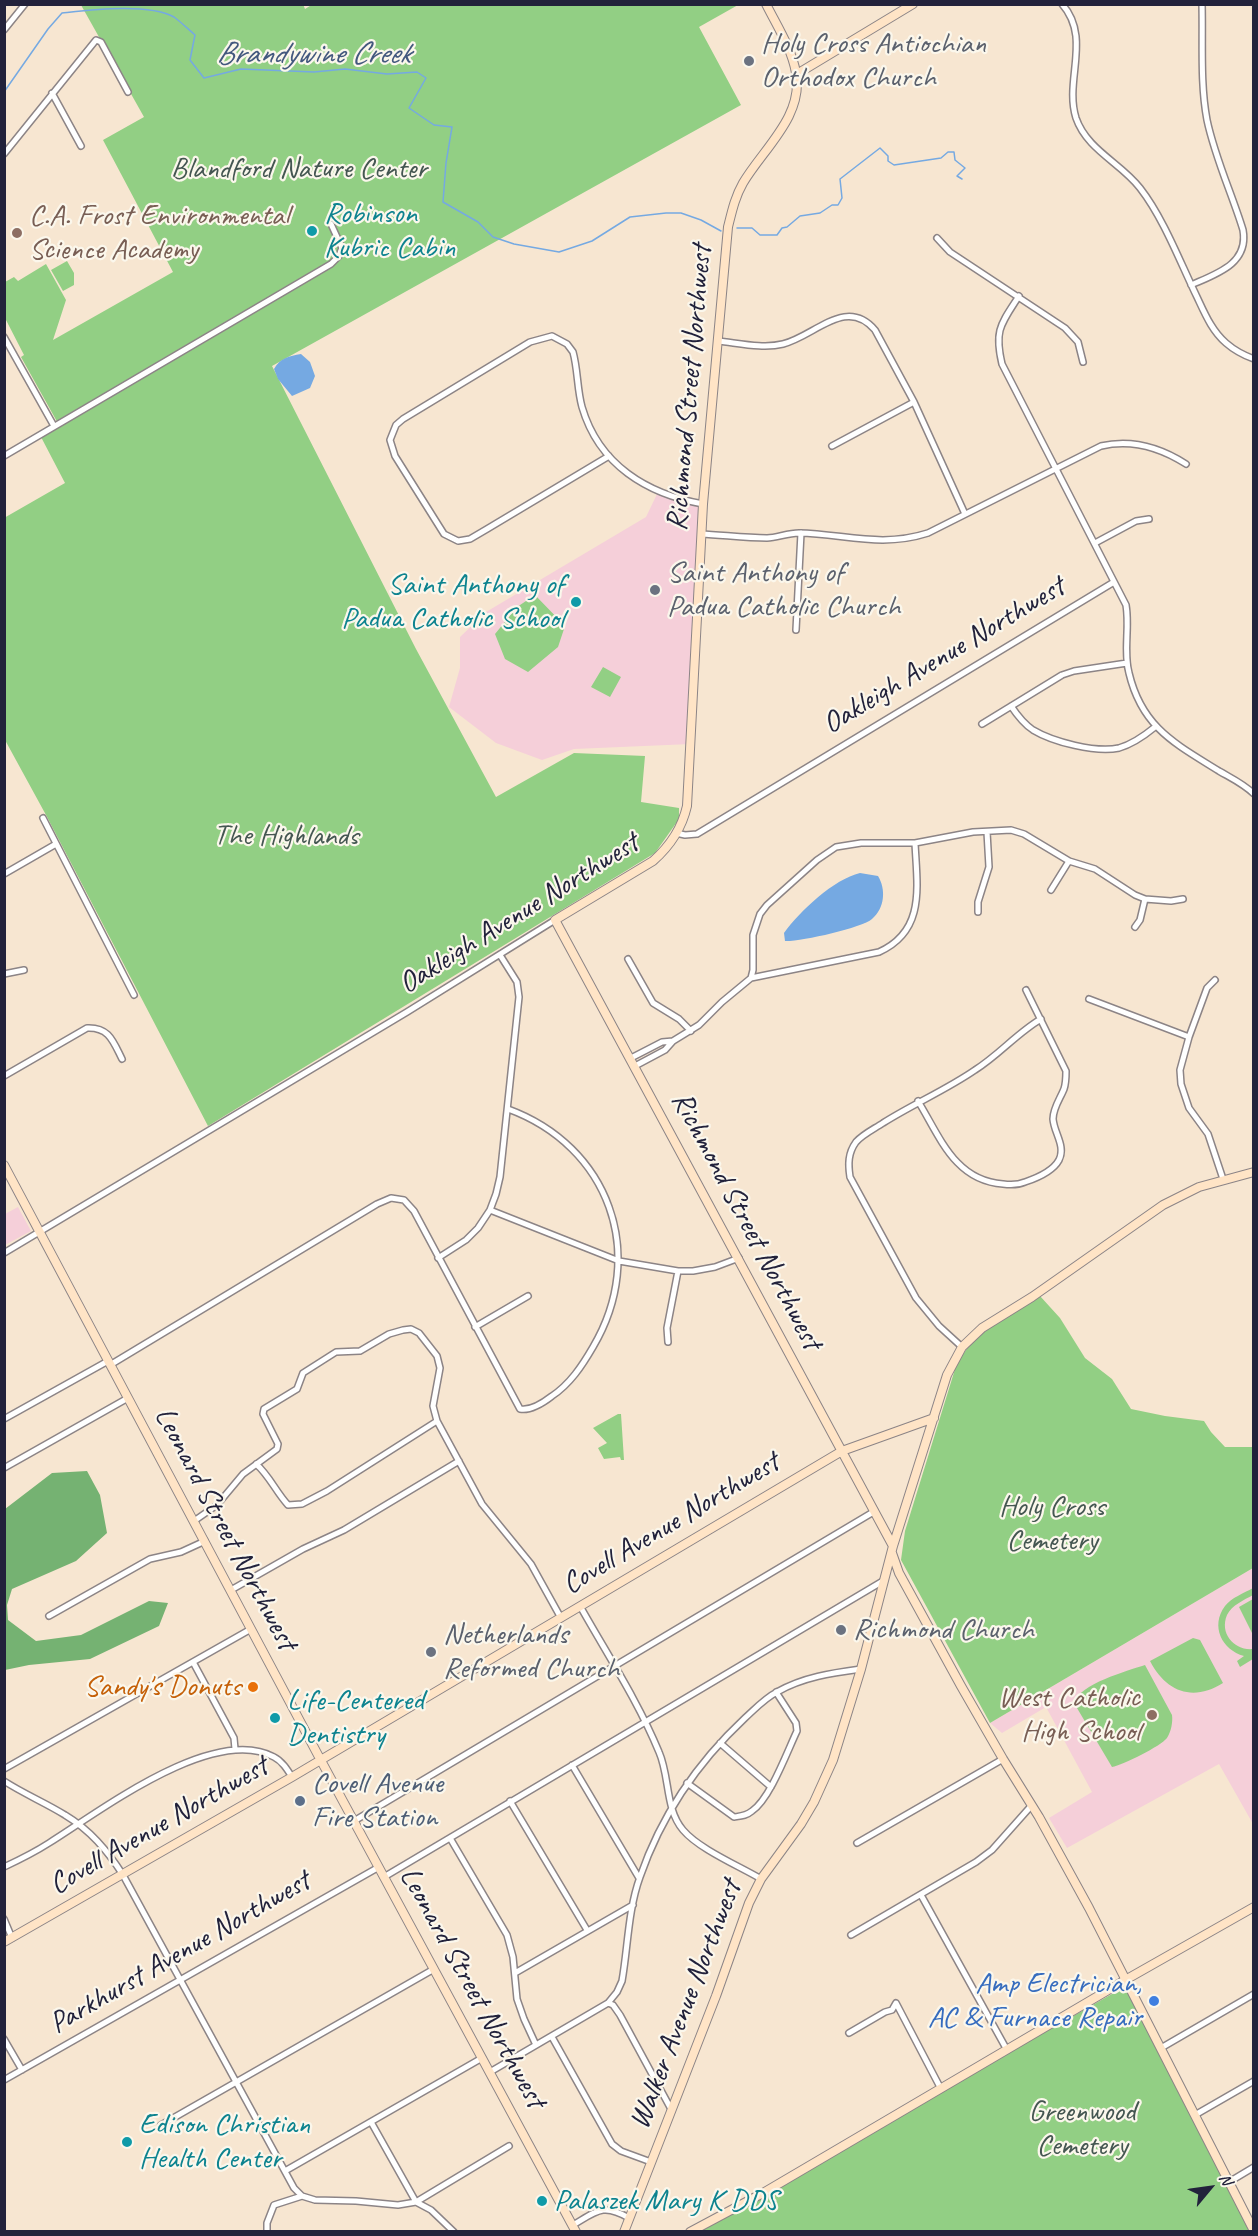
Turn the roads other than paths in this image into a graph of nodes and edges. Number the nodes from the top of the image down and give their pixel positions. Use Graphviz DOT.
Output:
graph roads {
  1 [pos="25,4"];
  2 [pos="766,4"];
  3 [pos="913,4"];
  4 [pos="1062,4"];
  5 [pos="1202,4"];
  6 [pos="5,27"];
  7 [pos="797,74"];
  8 [pos="128,92"];
  9 [pos="52,93"];
  10 [pos="81,146"];
  11 [pos="4,154"];
  12 [pos="331,224"];
  13 [pos="937,238"];
  14 [pos="1191,285"];
  15 [pos="1019,296"];
  16 [pos="4,337"];
  17 [pos="718,341"];
  18 [pos="1254,359"];
  19 [pos="1083,362"];
  20 [pos="914,402"];
  21 [pos="54,426"];
  22 [pos="832,447"];
  23 [pos="4,456"];
  24 [pos="609,456"];
  25 [pos="1186,464"];
  26 [pos="1055,468"];
  27 [pos="703,504"];
  28 [pos="965,514"];
  29 [pos="1149,519"];
  30 [pos="801,533"];
  31 [pos="701,534"];
  32 [pos="1095,543"];
  33 [pos="1114,582"];
  34 [pos="796,630"];
  35 [pos="1127,663"];
  36 [pos="1011,706"];
  37 [pos="982,724"];
  38 [pos="1155,727"];
  39 [pos="1254,794"];
  40 [pos="43,818"];
  41 [pos="987,832"];
  42 [pos="676,833"];
  43 [pos="915,843"];
  44 [pos="56,844"];
  45 [pos="1069,861"];
  46 [pos="4,874"];
  47 [pos="1051,890"];
  48 [pos="1145,898"];
  49 [pos="1183,900"];
  50 [pos="978,912"];
  51 [pos="555,921"];
  52 [pos="1135,927"];
  53 [pos="500,955"];
  54 [pos="628,959"];
  55 [pos="24,970"];
  56 [pos="4,974"];
  57 [pos="751,978"];
  58 [pos="1215,980"];
  59 [pos="1026,990"];
  60 [pos="134,995"];
  61 [pos="1089,999"];
  62 [pos="1041,1019"];
  63 [pos="692,1031"];
  64 [pos="1189,1037"];
  65 [pos="673,1041"];
  66 [pos="631,1058"];
  67 [pos="122,1059"];
  68 [pos="635,1066"];
  69 [pos="4,1077"];
  70 [pos="918,1101"];
  71 [pos="508,1109"];
  72 [pos="4,1165"];
  73 [pos="1254,1172"];
  74 [pos="1223,1179"];
  75 [pos="490,1210"];
  76 [pos="40,1233"];
  77 [pos="4,1253"];
  78 [pos="438,1258"];
  79 [pos="739,1258"];
  80 [pos="619,1261"];
  81 [pos="678,1271"];
  82 [pos="528,1296"];
  83 [pos="475,1327"];
  84 [pos="668,1342"];
  85 [pos="962,1347"];
  86 [pos="109,1363"];
  87 [pos="128,1398"];
  88 [pos="934,1418"];
  89 [pos="4,1419"];
  90 [pos="437,1421"];
  91 [pos="842,1451"];
  92 [pos="459,1461"];
  93 [pos="256,1464"];
  94 [pos="4,1468"];
  95 [pos="875,1511"];
  96 [pos="194,1521"];
  97 [pos="205,1541"];
  98 [pos="893,1549"];
  99 [pos="883,1581"];
  100 [pos="231,1590"];
  101 [pos="580,1606"];
  102 [pos="49,1616"];
  103 [pos="561,1618"];
  104 [pos="251,1629"];
  105 [pos="193,1662"];
  106 [pos="614,1666"];
  107 [pos="861,1669"];
  108 [pos="776,1692"];
  109 [pos="645,1721"];
  110 [pos="720,1743"];
  111 [pos="235,1749"];
  112 [pos="1003,1759"];
  113 [pos="321,1760"];
  114 [pos="572,1765"];
  115 [pos="4,1769"];
  116 [pos="292,1777"];
  117 [pos="4,1781"];
  118 [pos="687,1783"];
  119 [pos="771,1787"];
  120 [pos="510,1801"];
  121 [pos="1032,1805"];
  122 [pos="671,1808"];
  123 [pos="354,1821"];
  124 [pos="78,1824"];
  125 [pos="450,1838"];
  126 [pos="857,1843"];
  127 [pos="379,1867"];
  128 [pos="4,1868"];
  129 [pos="123,1875"];
  130 [pos="384,1877"];
  131 [pos="639,1878"];
  132 [pos="761,1879"];
  133 [pos="921,1896"];
  134 [pos="633,1905"];
  135 [pos="1254,1907"];
  136 [pos="4,1919"];
  137 [pos="587,1930"];
  138 [pos="851,1935"];
  139 [pos="8,1940"];
  140 [pos="434,1969"];
  141 [pos="515,1973"];
  142 [pos="1126,1979"];
  143 [pos="180,1980"];
  144 [pos="1254,1994"];
  145 [pos="608,2003"];
  146 [pos="849,2033"];
  147 [pos="552,2037"];
  148 [pos="4,2039"];
  149 [pos="536,2045"];
  150 [pos="1161,2048"];
  151 [pos="1007,2050"];
  152 [pos="482,2058"];
  153 [pos="22,2070"];
  154 [pos="490,2072"];
  155 [pos="4,2080"];
  156 [pos="1254,2081"];
  157 [pos="236,2083"];
  158 [pos="941,2089"];
  159 [pos="671,2109"];
  160 [pos="1195,2115"];
  161 [pos="371,2122"];
  162 [pos="161,2126"];
  163 [pos="508,2146"];
  164 [pos="651,2162"];
  165 [pos="1254,2167"];
  166 [pos="285,2171"];
  167 [pos="1229,2182"];
  168 [pos="302,2196"];
  169 [pos="416,2202"];
  170 [pos="629,2218"];
  171 [pos="574,2228"];
  172 [pos="1254,2231"];
  173 [pos="267,2232"];
  174 [pos="454,2232"];
  175 [pos="624,2232"];
  176 [pos="690,2232"];
  1 -- 6 [label="street"];
  2 -- 7 [label="street, Richmond Street Northwest"];
  3 -- 7 [label="street"];
  4 -- 14 [label="street"];
  5 -- 14 [label="street"];
  7 -- 17 [label="street, Richmond Street Northwest"];
  8 -- 9 [label="street"];
  9 -- 10 [label="street"];
  9 -- 11 [label="street"];
  12 -- 21 [label="street"];
  13 -- 15 [label="street"];
  14 -- 18 [label="street"];
  15 -- 19 [label="street"];
  15 -- 26 [label="street"];
  16 -- 21 [label="street"];
  17 -- 20 [label="street"];
  17 -- 27 [label="street, Richmond Street Northwest"];
  20 -- 22 [label="street"];
  20 -- 28 [label="street"];
  21 -- 23 [label="street"];
  24 -- 24 [label="street"];
  24 -- 27 [label="street"];
  25 -- 26 [label="street"];
  26 -- 28 [label="street"];
  26 -- 32 [label="street"];
  27 -- 31 [label="street, Richmond Street Northwest"];
  28 -- 30 [label="street"];
  29 -- 32 [label="street"];
  30 -- 31 [label="street"];
  30 -- 34 [label="street"];
  31 -- 42 [label="street, Richmond Street Northwest"];
  32 -- 33 [label="street"];
  33 -- 35 [label="street"];
  33 -- 42 [label="street, Oakleigh Avenue Northwest"];
  35 -- 36 [label="street"];
  35 -- 38 [label="street"];
  36 -- 37 [label="street"];
  36 -- 38 [label="street"];
  38 -- 39 [label="street"];
  40 -- 44 [label="street"];
  41 -- 43 [label="street"];
  41 -- 45 [label="street"];
  41 -- 50 [label="street"];
  42 -- 51 [label="street, Oakleigh Avenue Northwest"];
  43 -- 57 [label="street"];
  43 -- 57 [label="street"];
  44 -- 46 [label="street"];
  44 -- 60 [label="street"];
  45 -- 47 [label="street"];
  45 -- 48 [label="street"];
  48 -- 49 [label="street"];
  48 -- 52 [label="street"];
  51 -- 53 [label="street, Oakleigh Avenue Northwest"];
  51 -- 66 [label="street, Richmond Street Northwest"];
  53 -- 71 [label="street"];
  53 -- 76 [label="street, Oakleigh Avenue Northwest"];
  54 -- 63 [label="street"];
  55 -- 56 [label="street"];
  57 -- 63 [label="street"];
  58 -- 64 [label="street"];
  59 -- 62 [label="street"];
  61 -- 64 [label="street"];
  62 -- 70 [label="street"];
  62 -- 70 [label="street"];
  63 -- 65 [label="street"];
  64 -- 74 [label="street"];
  65 -- 66 [label="street"];
  65 -- 68 [label="street"];
  66 -- 68 [label="street, Richmond Street Northwest"];
  67 -- 69 [label="street"];
  68 -- 79 [label="street, Richmond Street Northwest"];
  70 -- 85 [label="street"];
  71 -- 75 [label="street"];
  71 -- 80 [label="street"];
  72 -- 76 [label="street, Leonard Street Northwest"];
  73 -- 74 [label="street, Walker Avenue Northwest"];
  74 -- 85 [label="street, Walker Avenue Northwest"];
  75 -- 78 [label="street"];
  75 -- 80 [label="street"];
  76 -- 77 [label="street, Oakleigh Avenue Northwest"];
  76 -- 86 [label="street, Leonard Street Northwest"];
  78 -- 83 [label="street"];
  78 -- 86 [label="street"];
  79 -- 81 [label="street"];
  79 -- 91 [label="street, Richmond Street Northwest"];
  80 -- 81 [label="street"];
  80 -- 83 [label="street"];
  81 -- 84 [label="street"];
  82 -- 83 [label="street"];
  85 -- 88 [label="street, Walker Avenue Northwest"];
  86 -- 87 [label="street, Leonard Street Northwest"];
  86 -- 89 [label="street"];
  87 -- 94 [label="street"];
  87 -- 96 [label="street, Leonard Street Northwest"];
  88 -- 91 [label="street, Covell Avenue Northwest"];
  88 -- 98 [label="street, Walker Avenue Northwest"];
  90 -- 92 [label="street"];
  90 -- 93 [label="street"];
  90 -- 93 [label="street"];
  91 -- 95 [label="street, Richmond Street Northwest"];
  91 -- 101 [label="street, Covell Avenue Northwest"];
  92 -- 100 [label="street"];
  92 -- 103 [label="street"];
  93 -- 96 [label="street"];
  95 -- 98 [label="street, Richmond Street Northwest"];
  95 -- 106 [label="street"];
  96 -- 97 [label="street, Leonard Street Northwest"];
  97 -- 100 [label="street, Leonard Street Northwest"];
  97 -- 102 [label="street"];
  98 -- 99 [label="street, Walker Avenue Northwest"];
  98 -- 112 [label="street, Richmond Street Northwest"];
  99 -- 107 [label="street, Walker Avenue Northwest"];
  99 -- 109 [label="street"];
  100 -- 104 [label="street, Leonard Street Northwest"];
  101 -- 103 [label="street, Covell Avenue Northwest"];
  101 -- 106 [label="street"];
  103 -- 113 [label="street, Covell Avenue Northwest"];
  104 -- 105 [label="street"];
  104 -- 113 [label="street, Leonard Street Northwest"];
  105 -- 111 [label="street"];
  105 -- 115 [label="street"];
  106 -- 109 [label="street"];
  106 -- 123 [label="street"];
  107 -- 108 [label="street"];
  107 -- 132 [label="street, Walker Avenue Northwest"];
  108 -- 110 [label="street"];
  108 -- 119 [label="street"];
  109 -- 114 [label="street"];
  109 -- 122 [label="street"];
  110 -- 118 [label="street"];
  110 -- 119 [label="street"];
  111 -- 116 [label="street"];
  111 -- 124 [label="street"];
  112 -- 121 [label="street, Richmond Street Northwest"];
  112 -- 126 [label="street"];
  113 -- 116 [label="street, Covell Avenue Northwest"];
  113 -- 123 [label="street, Leonard Street Northwest"];
  114 -- 120 [label="street"];
  114 -- 131 [label="street"];
  116 -- 129 [label="street, Covell Avenue Northwest"];
  117 -- 124 [label="street"];
  118 -- 119 [label="street"];
  118 -- 122 [label="street"];
  120 -- 125 [label="street"];
  120 -- 137 [label="street"];
  121 -- 133 [label="street"];
  121 -- 142 [label="street, Richmond Street Northwest"];
  122 -- 131 [label="street"];
  122 -- 132 [label="street"];
  123 -- 127 [label="street, Leonard Street Northwest"];
  124 -- 128 [label="street"];
  124 -- 129 [label="street"];
  125 -- 130 [label="street"];
  125 -- 141 [label="street"];
  127 -- 130 [label="street, Leonard Street Northwest"];
  127 -- 143 [label="street, Parkhurst Avenue Northwest"];
  129 -- 139 [label="street, Covell Avenue Northwest"];
  129 -- 143 [label="street"];
  130 -- 140 [label="street, Leonard Street Northwest"];
  131 -- 134 [label="street"];
  132 -- 159 [label="street, Walker Avenue Northwest"];
  133 -- 138 [label="street"];
  133 -- 151 [label="street"];
  134 -- 137 [label="street"];
  134 -- 145 [label="street"];
  135 -- 142 [label="street"];
  136 -- 139 [label="street"];
  137 -- 141 [label="street"];
  140 -- 152 [label="street, Leonard Street Northwest"];
  140 -- 157 [label="street"];
  141 -- 149 [label="street"];
  142 -- 150 [label="street, Richmond Street Northwest"];
  142 -- 151 [label="street"];
  143 -- 153 [label="street, Parkhurst Avenue Northwest"];
  143 -- 157 [label="street"];
  144 -- 150 [label="street"];
  145 -- 147 [label="street"];
  145 -- 159 [label="street"];
  146 -- 158 [label="street"];
  147 -- 149 [label="street"];
  147 -- 164 [label="street"];
  148 -- 153 [label="street"];
  149 -- 154 [label="street"];
  150 -- 160 [label="street, Richmond Street Northwest"];
  151 -- 158 [label="street"];
  152 -- 154 [label="street, Leonard Street Northwest"];
  152 -- 161 [label="street"];
  153 -- 155 [label="street, Parkhurst Avenue Northwest"];
  154 -- 171 [label="street, Leonard Street Northwest"];
  156 -- 160 [label="street"];
  157 -- 162 [label="street"];
  157 -- 166 [label="street"];
  158 -- 176 [label="street"];
  159 -- 164 [label="street, Walker Avenue Northwest"];
  160 -- 167 [label="street, Richmond Street Northwest"];
  161 -- 166 [label="street"];
  161 -- 169 [label="street"];
  163 -- 169 [label="street"];
  164 -- 170 [label="street, Walker Avenue Northwest"];
  165 -- 167 [label="street"];
  166 -- 168 [label="street"];
  167 -- 172 [label="street, Richmond Street Northwest"];
  168 -- 169 [label="street"];
  168 -- 173 [label="street"];
  169 -- 174 [label="street"];
  170 -- 171 [label="street"];
  170 -- 175 [label="street, Walker Avenue Northwest"];
}
